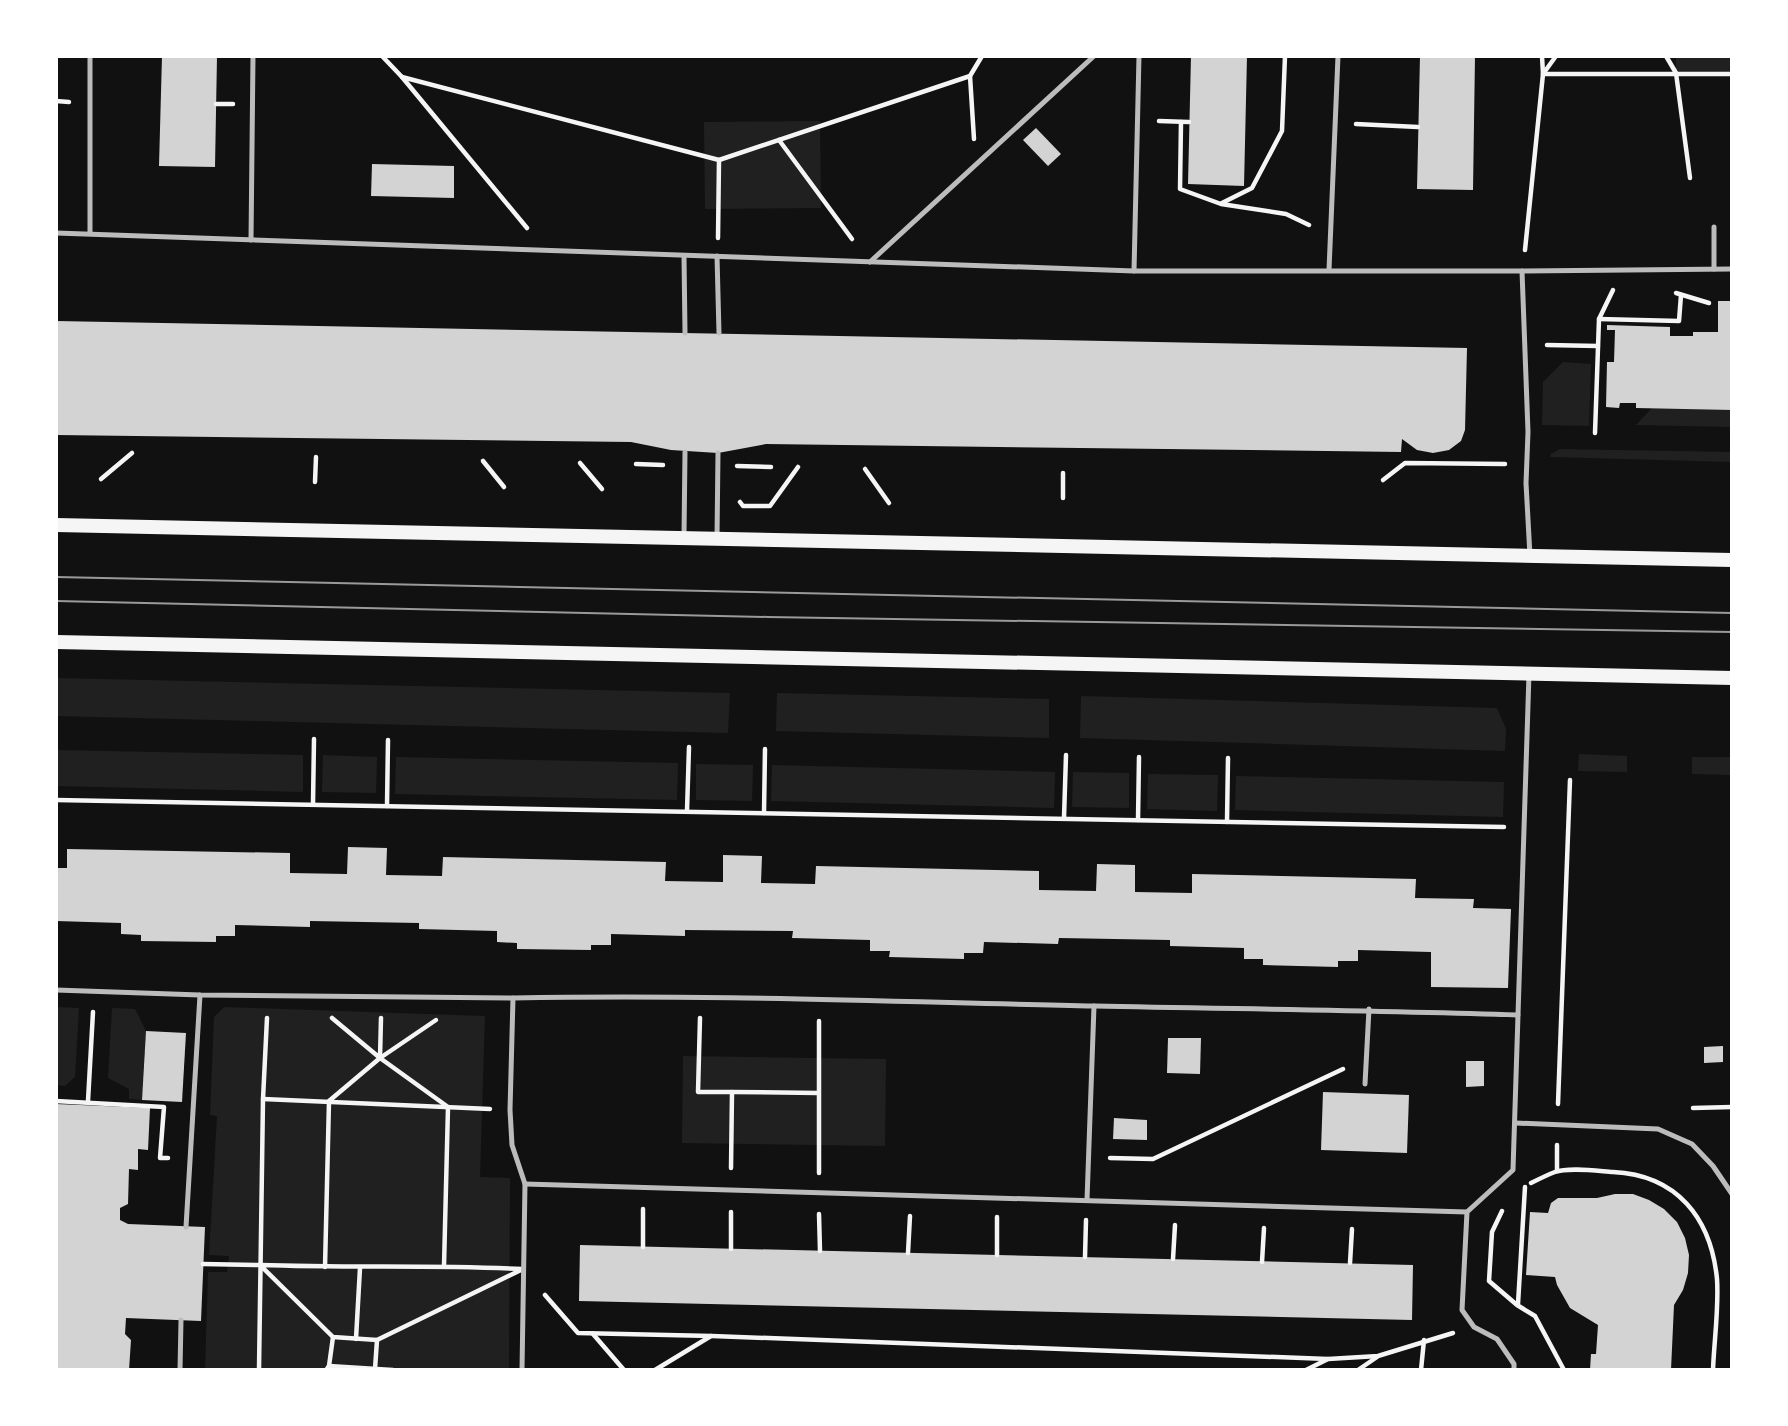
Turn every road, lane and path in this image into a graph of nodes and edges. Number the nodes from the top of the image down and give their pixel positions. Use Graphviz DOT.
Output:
graph roads {
  1 [pos="90,56"];
  2 [pos="253,56"];
  3 [pos="382,56"];
  4 [pos="982,56"];
  5 [pos="1094,56"];
  6 [pos="1139,56"];
  7 [pos="1285,56"];
  8 [pos="1338,56"];
  9 [pos="1542,56"];
  10 [pos="1556,56"];
  11 [pos="1666,56"];
  12 [pos="1543,74"];
  13 [pos="1676,74"];
  14 [pos="1732,74"];
  15 [pos="402,76"];
  16 [pos="970,76"];
  17 [pos="1137,121"];
  18 [pos="1181,122"];
  19 [pos="1189,122"];
  20 [pos="1335,124"];
  21 [pos="1418,127"];
  22 [pos="779,140"];
  23 [pos="719,160"];
  24 [pos="976,164"];
  25 [pos="1690,178"];
  26 [pos="1222,204"];
  27 [pos="1714,227"];
  28 [pos="56,233"];
  29 [pos="90,233"];
  30 [pos="1330,234"];
  31 [pos="251,240"];
  32 [pos="545,251"];
  33 [pos="684,256"];
  34 [pos="717,256"];
  35 [pos="870,262"];
  36 [pos="1714,269"];
  37 [pos="1329,270"];
  38 [pos="1624,270"];
  39 [pos="1732,270"];
  40 [pos="1134,271"];
  41 [pos="1522,271"];
  42 [pos="1670,291"];
  43 [pos="1681,295"];
  44 [pos="1709,303"];
  45 [pos="1599,319"];
  46 [pos="685,333"];
  47 [pos="719,333"];
  48 [pos="1525,345"];
  49 [pos="1598,346"];
  50 [pos="1595,433"];
  51 [pos="685,452"];
  52 [pos="132,453"];
  53 [pos="718,453"];
  54 [pos="316,457"];
  55 [pos="483,461"];
  56 [pos="580,463"];
  57 [pos="1527,464"];
  58 [pos="771,467"];
  59 [pos="797,467"];
  60 [pos="865,469"];
  61 [pos="1063,473"];
  62 [pos="733,475"];
  63 [pos="100,479"];
  64 [pos="1383,481"];
  65 [pos="315,482"];
  66 [pos="504,487"];
  67 [pos="602,489"];
  68 [pos="1063,498"];
  69 [pos="738,500"];
  70 [pos="889,502"];
  71 [pos="56,525"];
  72 [pos="684,538"];
  73 [pos="717,538"];
  74 [pos="1530,556"];
  75 [pos="1732,560"];
  76 [pos="56,642"];
  77 [pos="1529,673"];
  78 [pos="1732,678"];
  79 [pos="314,739"];
  80 [pos="388,740"];
  81 [pos="689,747"];
  82 [pos="765,749"];
  83 [pos="1066,755"];
  84 [pos="1139,757"];
  85 [pos="1228,758"];
  86 [pos="1570,780"];
  87 [pos="56,800"];
  88 [pos="313,804"];
  89 [pos="387,806"];
  90 [pos="687,811"];
  91 [pos="764,813"];
  92 [pos="1064,818"];
  93 [pos="1138,820"];
  94 [pos="1227,822"];
  95 [pos="1524,827"];
  96 [pos="56,989"];
  97 [pos="95,990"];
  98 [pos="269,994"];
  99 [pos="200,995"];
  100 [pos="304,995"];
  101 [pos="382,996"];
  102 [pos="701,996"];
  103 [pos="470,997"];
  104 [pos="513,998"];
  105 [pos="819,998"];
  106 [pos="1094,1006"];
  107 [pos="1369,1009"];
  108 [pos="1518,1015"];
  109 [pos="380,1058"];
  110 [pos="1366,1058"];
  111 [pos="1365,1084"];
  112 [pos="732,1092"];
  113 [pos="818,1093"];
  114 [pos="263,1099"];
  115 [pos="56,1101"];
  116 [pos="88,1101"];
  117 [pos="329,1101"];
  118 [pos="448,1107"];
  119 [pos="1732,1107"];
  120 [pos="1693,1108"];
  121 [pos="510,1110"];
  122 [pos="1516,1123"];
  123 [pos="1557,1125"];
  124 [pos="1090,1158"];
  125 [pos="188,1160"];
  126 [pos="1557,1171"];
  127 [pos="525,1184"];
  128 [pos="1526,1186"];
  129 [pos="643,1188"];
  130 [pos="731,1190"];
  131 [pos="819,1193"];
  132 [pos="1518,1193"];
  133 [pos="1732,1194"];
  134 [pos="910,1195"];
  135 [pos="997,1198"];
  136 [pos="1087,1200"];
  137 [pos="1175,1203"];
  138 [pos="1265,1206"];
  139 [pos="1352,1208"];
  140 [pos="1503,1208"];
  141 [pos="1467,1212"];
  142 [pos="186,1227"];
  143 [pos="643,1247"];
  144 [pos="731,1249"];
  145 [pos="820,1251"];
  146 [pos="908,1253"];
  147 [pos="996,1255"];
  148 [pos="1085,1257"];
  149 [pos="1173,1259"];
  150 [pos="1262,1262"];
  151 [pos="1350,1263"];
  152 [pos="203,1264"];
  153 [pos="260,1265"];
  154 [pos="444,1266"];
  155 [pos="325,1267"];
  156 [pos="360,1268"];
  157 [pos="523,1269"];
  158 [pos="531,1278"];
  159 [pos="539,1287"];
  160 [pos="1517,1305"];
  161 [pos="181,1320"];
  162 [pos="1474,1327"];
  163 [pos="593,1334"];
  164 [pos="712,1336"];
  165 [pos="332,1337"];
  166 [pos="356,1339"];
  167 [pos="377,1340"];
  168 [pos="1424,1340"];
  169 [pos="1378,1356"];
  170 [pos="1328,1360"];
  171 [pos="327,1368"];
  172 [pos="375,1369"];
  173 [pos="180,1370"];
  174 [pos="259,1370"];
  175 [pos="393,1370"];
  176 [pos="522,1370"];
  177 [pos="624,1370"];
  178 [pos="655,1370"];
  179 [pos="1306,1370"];
  180 [pos="1358,1370"];
  181 [pos="1421,1370"];
  182 [pos="1514,1370"];
  183 [pos="1564,1370"];
  184 [pos="1713,1370"];
  1 -- 29 [label="lane"];
  2 -- 31 [label="lane"];
  3 -- 15 [label="path"];
  4 -- 16 [label="path"];
  5 -- 24 [label="lane"];
  6 -- 17 [label="lane"];
  7 -- 26 [label="path"];
  8 -- 20 [label="lane"];
  9 -- 12 [label="path"];
  10 -- 12 [label="path"];
  11 -- 13 [label="path"];
  12 -- 13 [label="path"];
  12 -- 41 [label="path"];
  13 -- 14 [label="path"];
  13 -- 25 [label="path"];
  15 -- 23 [label="path"];
  15 -- 32 [label="path"];
  16 -- 22 [label="path"];
  16 -- 24 [label="path"];
  17 -- 18 [label="path"];
  17 -- 40 [label="lane"];
  18 -- 19 [label="path"];
  18 -- 26 [label="path"];
  20 -- 21 [label="path"];
  20 -- 30 [label="lane"];
  22 -- 23 [label="path"];
  22 -- 35 [label="path"];
  23 -- 34 [label="path"];
  24 -- 35 [label="lane"];
  26 -- 30 [label="path"];
  27 -- 36 [label="lane"];
  28 -- 29 [label="lane"];
  29 -- 31 [label="lane"];
  30 -- 37 [label="lane"];
  31 -- 32 [label="lane"];
  32 -- 33 [label="lane"];
  33 -- 34 [label="lane"];
  33 -- 46 [label="lane"];
  34 -- 35 [label="lane"];
  34 -- 47 [label="lane"];
  35 -- 40 [label="lane"];
  36 -- 38 [label="lane"];
  36 -- 39 [label="lane"];
  37 -- 40 [label="lane"];
  37 -- 41 [label="lane"];
  38 -- 41 [label="lane"];
  38 -- 45 [label="path"];
  41 -- 48 [label="lane"];
  42 -- 43 [label="path"];
  43 -- 44 [label="path"];
  43 -- 45 [label="path"];
  45 -- 49 [label="path"];
  48 -- 49 [label="path"];
  48 -- 57 [label="lane"];
  49 -- 50 [label="path"];
  51 -- 72 [label="lane"];
  52 -- 63 [label="path"];
  53 -- 73 [label="lane"];
  54 -- 65 [label="path"];
  55 -- 66 [label="path"];
  56 -- 67 [label="path"];
  57 -- 64 [label="path"];
  57 -- 74 [label="lane"];
  58 -- 62 [label="path"];
  59 -- 69 [label="path"];
  60 -- 70 [label="path"];
  61 -- 68 [label="path"];
  71 -- 72 [label="main road"];
  72 -- 73 [label="main road"];
  73 -- 74 [label="main road"];
  74 -- 75 [label="main road"];
  76 -- 77 [label="main road"];
  77 -- 78 [label="main road"];
  77 -- 95 [label="lane"];
  79 -- 88 [label="path"];
  80 -- 89 [label="path"];
  81 -- 90 [label="path"];
  82 -- 91 [label="path"];
  83 -- 92 [label="path"];
  84 -- 93 [label="path"];
  85 -- 94 [label="path"];
  86 -- 123 [label="path"];
  87 -- 88 [label="path"];
  88 -- 89 [label="path"];
  89 -- 90 [label="path"];
  90 -- 91 [label="path"];
  91 -- 92 [label="path"];
  92 -- 93 [label="path"];
  93 -- 94 [label="path"];
  94 -- 95 [label="path"];
  95 -- 108 [label="lane"];
  96 -- 97 [label="lane"];
  97 -- 99 [label="lane"];
  97 -- 116 [label="path"];
  98 -- 99 [label="lane"];
  98 -- 100 [label="lane"];
  98 -- 114 [label="path"];
  99 -- 125 [label="lane"];
  100 -- 101 [label="lane"];
  100 -- 109 [label="path"];
  101 -- 103 [label="lane"];
  101 -- 109 [label="path"];
  102 -- 104 [label="lane"];
  102 -- 105 [label="lane"];
  102 -- 112 [label="path"];
  103 -- 104 [label="lane"];
  103 -- 109 [label="path"];
  104 -- 121 [label="lane"];
  105 -- 106 [label="lane"];
  105 -- 113 [label="path"];
  106 -- 107 [label="lane"];
  106 -- 124 [label="lane"];
  107 -- 108 [label="lane"];
  107 -- 110 [label="lane"];
  108 -- 122 [label="lane"];
  109 -- 117 [label="path"];
  109 -- 118 [label="path"];
  110 -- 111 [label="lane"];
  110 -- 124 [label="path"];
  112 -- 113 [label="path"];
  112 -- 130 [label="path"];
  113 -- 131 [label="path"];
  114 -- 117 [label="path"];
  114 -- 153 [label="path"];
  115 -- 116 [label="path"];
  116 -- 125 [label="path"];
  117 -- 118 [label="path"];
  117 -- 155 [label="path"];
  118 -- 121 [label="path"];
  118 -- 154 [label="path"];
  119 -- 120 [label="path"];
  121 -- 127 [label="lane"];
  122 -- 123 [label="lane"];
  122 -- 141 [label="lane"];
  123 -- 126 [label="path"];
  123 -- 133 [label="lane"];
  124 -- 136 [label="lane"];
  125 -- 142 [label="lane"];
  126 -- 128 [label="path"];
  126 -- 184 [label="path"];
  127 -- 129 [label="lane"];
  127 -- 157 [label="lane"];
  128 -- 132 [label="path"];
  128 -- 160 [label="path"];
  129 -- 130 [label="lane"];
  129 -- 143 [label="path"];
  130 -- 131 [label="lane"];
  130 -- 144 [label="path"];
  131 -- 134 [label="lane"];
  131 -- 145 [label="path"];
  134 -- 135 [label="lane"];
  134 -- 146 [label="path"];
  135 -- 136 [label="lane"];
  135 -- 147 [label="path"];
  136 -- 137 [label="lane"];
  136 -- 148 [label="path"];
  137 -- 138 [label="lane"];
  137 -- 149 [label="path"];
  138 -- 139 [label="lane"];
  138 -- 150 [label="path"];
  139 -- 141 [label="lane"];
  139 -- 151 [label="path"];
  140 -- 160 [label="path"];
  141 -- 162 [label="lane"];
  152 -- 153 [label="path"];
  153 -- 155 [label="path"];
  153 -- 165 [label="path"];
  153 -- 174 [label="path"];
  154 -- 156 [label="path"];
  154 -- 157 [label="path"];
  155 -- 156 [label="path"];
  156 -- 166 [label="path"];
  157 -- 158 [label="path"];
  157 -- 167 [label="path"];
  157 -- 176 [label="lane"];
  159 -- 163 [label="path"];
  160 -- 183 [label="path"];
  161 -- 173 [label="lane"];
  162 -- 168 [label="path"];
  162 -- 182 [label="lane"];
  163 -- 164 [label="path"];
  163 -- 177 [label="path"];
  164 -- 170 [label="path"];
  164 -- 178 [label="path"];
  165 -- 166 [label="path"];
  165 -- 171 [label="path"];
  166 -- 167 [label="path"];
  167 -- 172 [label="path"];
  168 -- 169 [label="path"];
  168 -- 181 [label="path"];
  169 -- 170 [label="path"];
  169 -- 180 [label="path"];
  170 -- 179 [label="path"];
  171 -- 172 [label="path"];
  172 -- 175 [label="path"];
}
